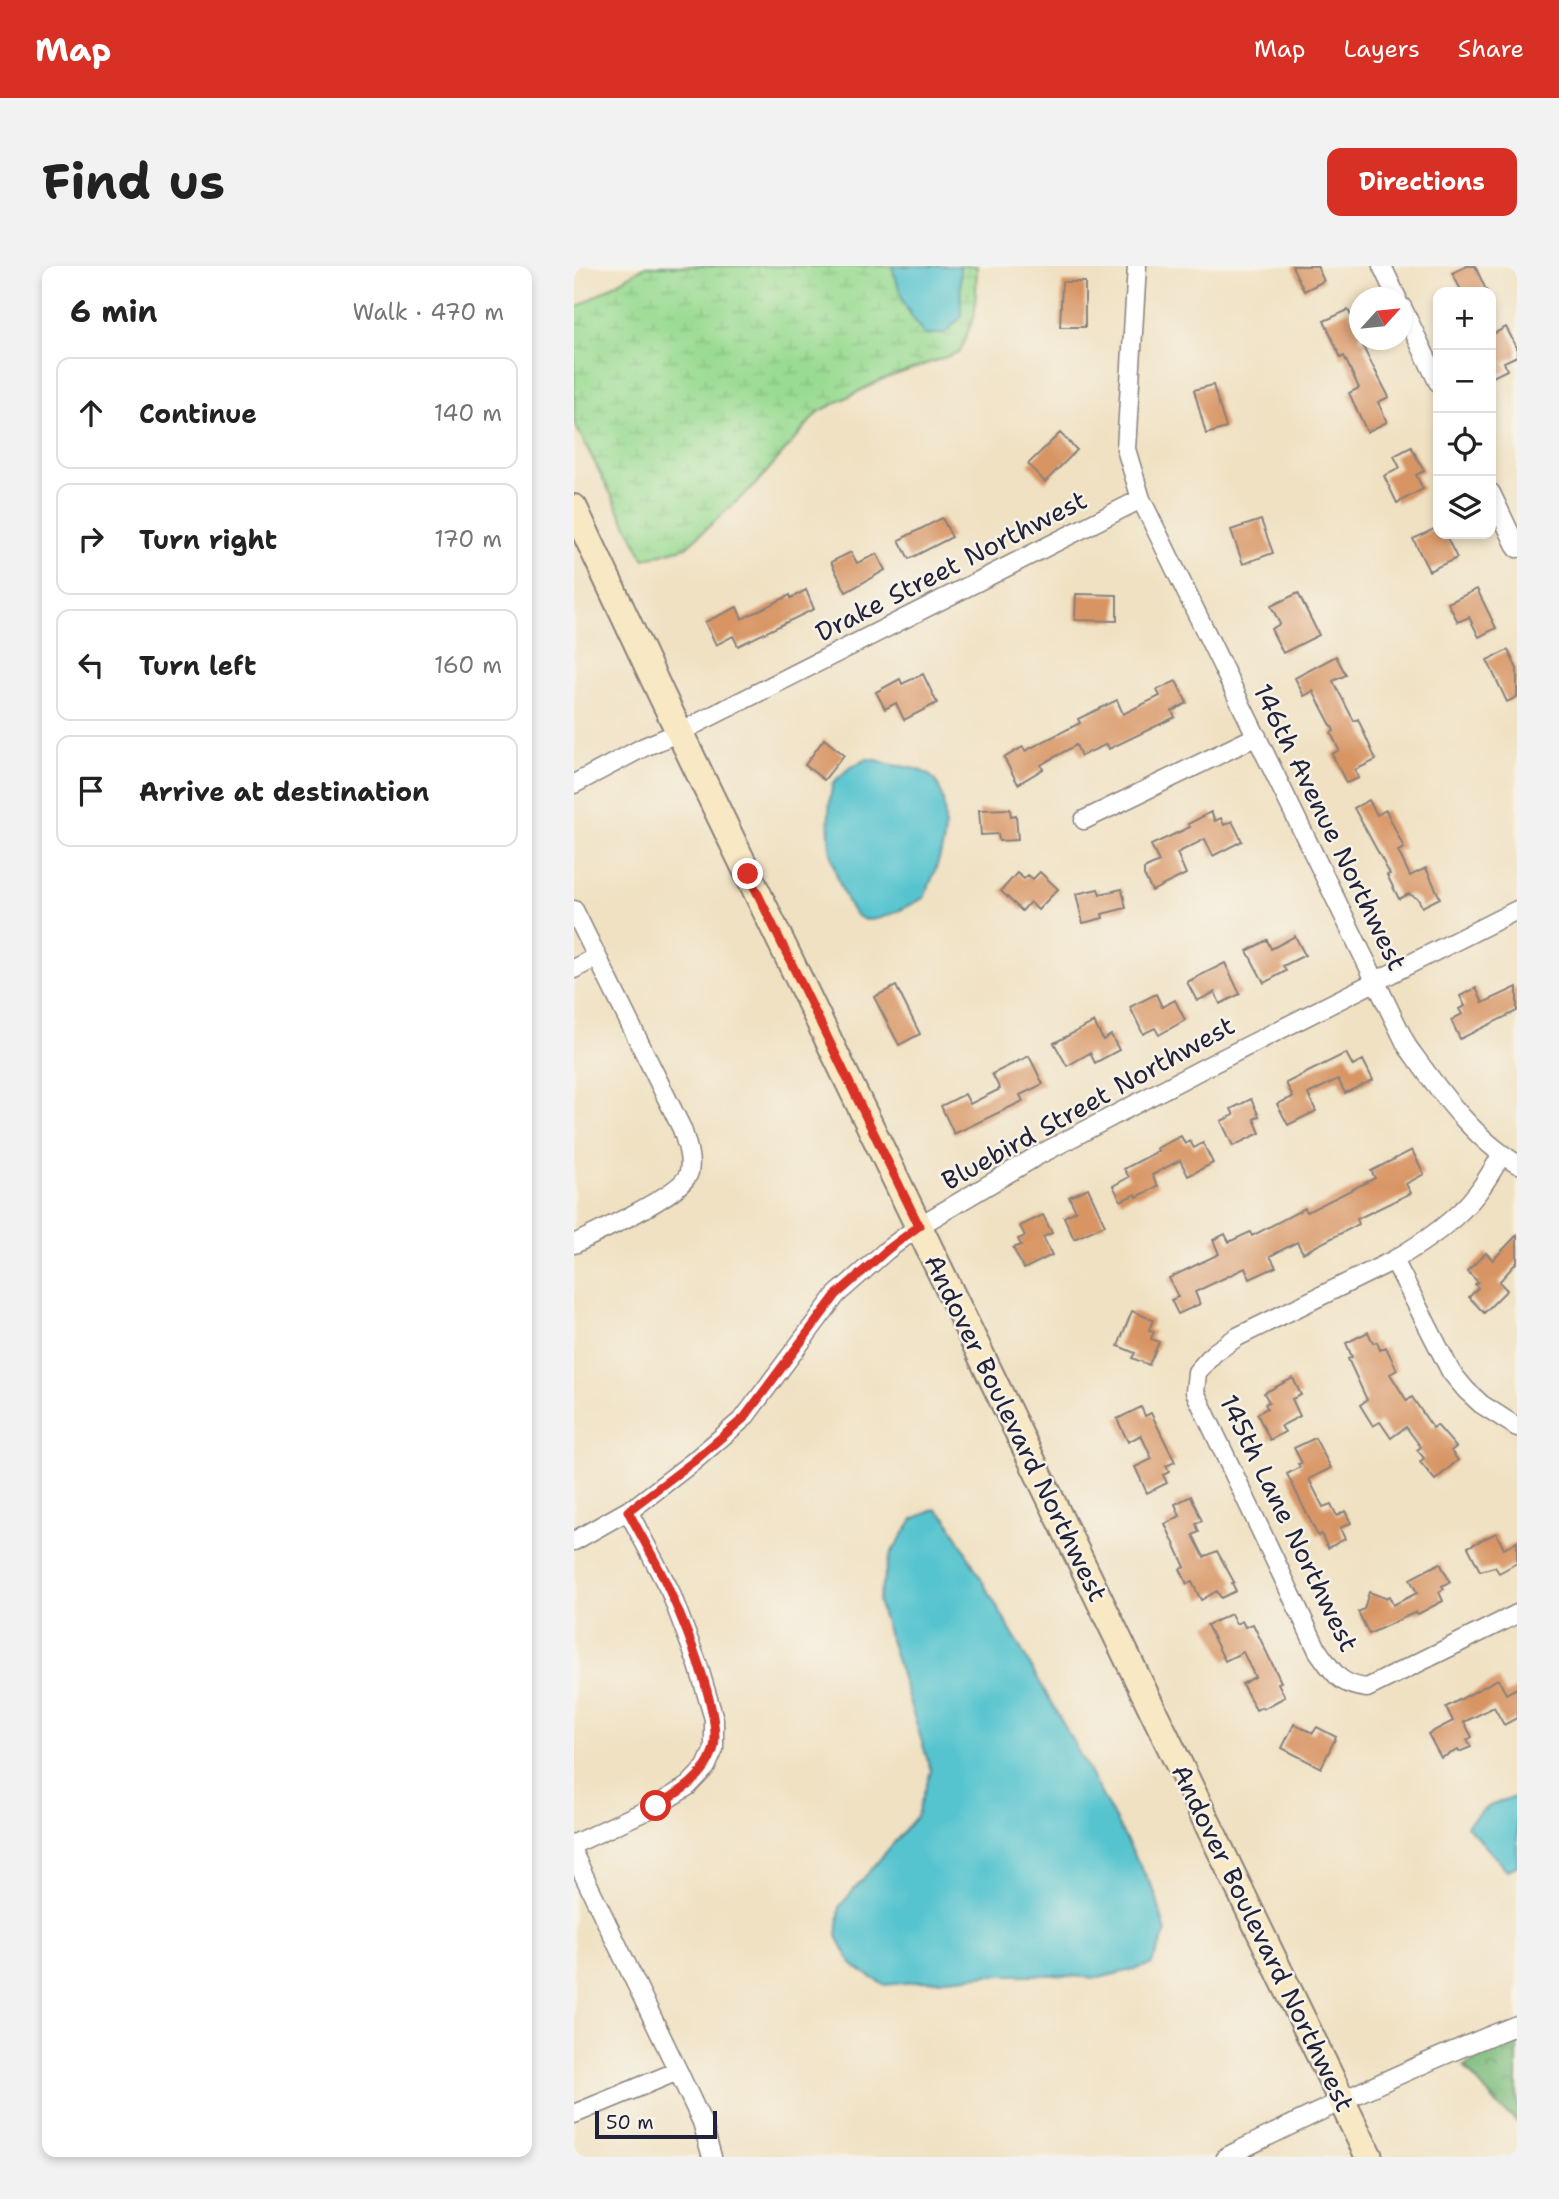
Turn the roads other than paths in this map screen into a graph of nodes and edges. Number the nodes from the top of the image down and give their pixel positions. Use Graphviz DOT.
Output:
graph roads {
  1 [pos="1137,266"];
  2 [pos="1382,266"];
  3 [pos="1392,287"];
  4 [pos="1412,328"];
  5 [pos="1433,372"];
  6 [pos="1141,499"];
  7 [pos="1496,504"];
  8 [pos="574,508"];
  9 [pos="1517,548"];
  10 [pos="680,732"];
  11 [pos="1257,736"];
  12 [pos="574,784"];
  13 [pos="1084,820"];
  14 [pos="574,909"];
  15 [pos="1517,910"];
  16 [pos="597,957"];
  17 [pos="574,969"];
  18 [pos="1376,982"];
  19 [pos="1510,1159"];
  20 [pos="919,1226"];
  21 [pos="574,1244"];
  22 [pos="1394,1260"];
  23 [pos="1517,1427"];
  24 [pos="628,1511"];
  25 [pos="574,1541"];
  26 [pos="1517,1614"];
  27 [pos="574,1844"];
  28 [pos="574,1855"];
  29 [pos="1517,2025"];
  30 [pos="678,2071"];
  31 [pos="1341,2099"];
  32 [pos="574,2114"];
  33 [pos="712,2157"];
  34 [pos="1226,2157"];
  35 [pos="1369,2157"];
  1 -- 6 [label="street"];
  2 -- 3 [label="street"];
  4 -- 5 [label="street"];
  6 -- 10 [label="street, Drake Street Northwest"];
  6 -- 11 [label="street, 146th Avenue Northwest"];
  7 -- 9 [label="street"];
  8 -- 10 [label="street, Andover Boulevard Northwest"];
  10 -- 12 [label="street, Drake Street Northwest"];
  10 -- 20 [label="street, Andover Boulevard Northwest"];
  11 -- 13 [label="street"];
  11 -- 18 [label="street, 146th Avenue Northwest"];
  14 -- 16 [label="street"];
  15 -- 18 [label="street, Bluebird Street Northwest"];
  16 -- 17 [label="street"];
  16 -- 21 [label="street"];
  18 -- 19 [label="street, 146th Avenue Northwest"];
  18 -- 20 [label="street, Bluebird Street Northwest"];
  19 -- 22 [label="street"];
  20 -- 24 [label="street, Bluebird Street Northwest"];
  20 -- 31 [label="street, Andover Boulevard Northwest"];
  22 -- 23 [label="street"];
  22 -- 26 [label="street, 145th Lane Northwest"];
  24 -- 25 [label="street, Bluebird Street Northwest"];
  24 -- 27 [label="street"];
  28 -- 30 [label="street"];
  29 -- 31 [label="street"];
  30 -- 32 [label="street"];
  30 -- 33 [label="street"];
  31 -- 34 [label="street"];
  31 -- 35 [label="street, Andover Boulevard Northwest"];
}
